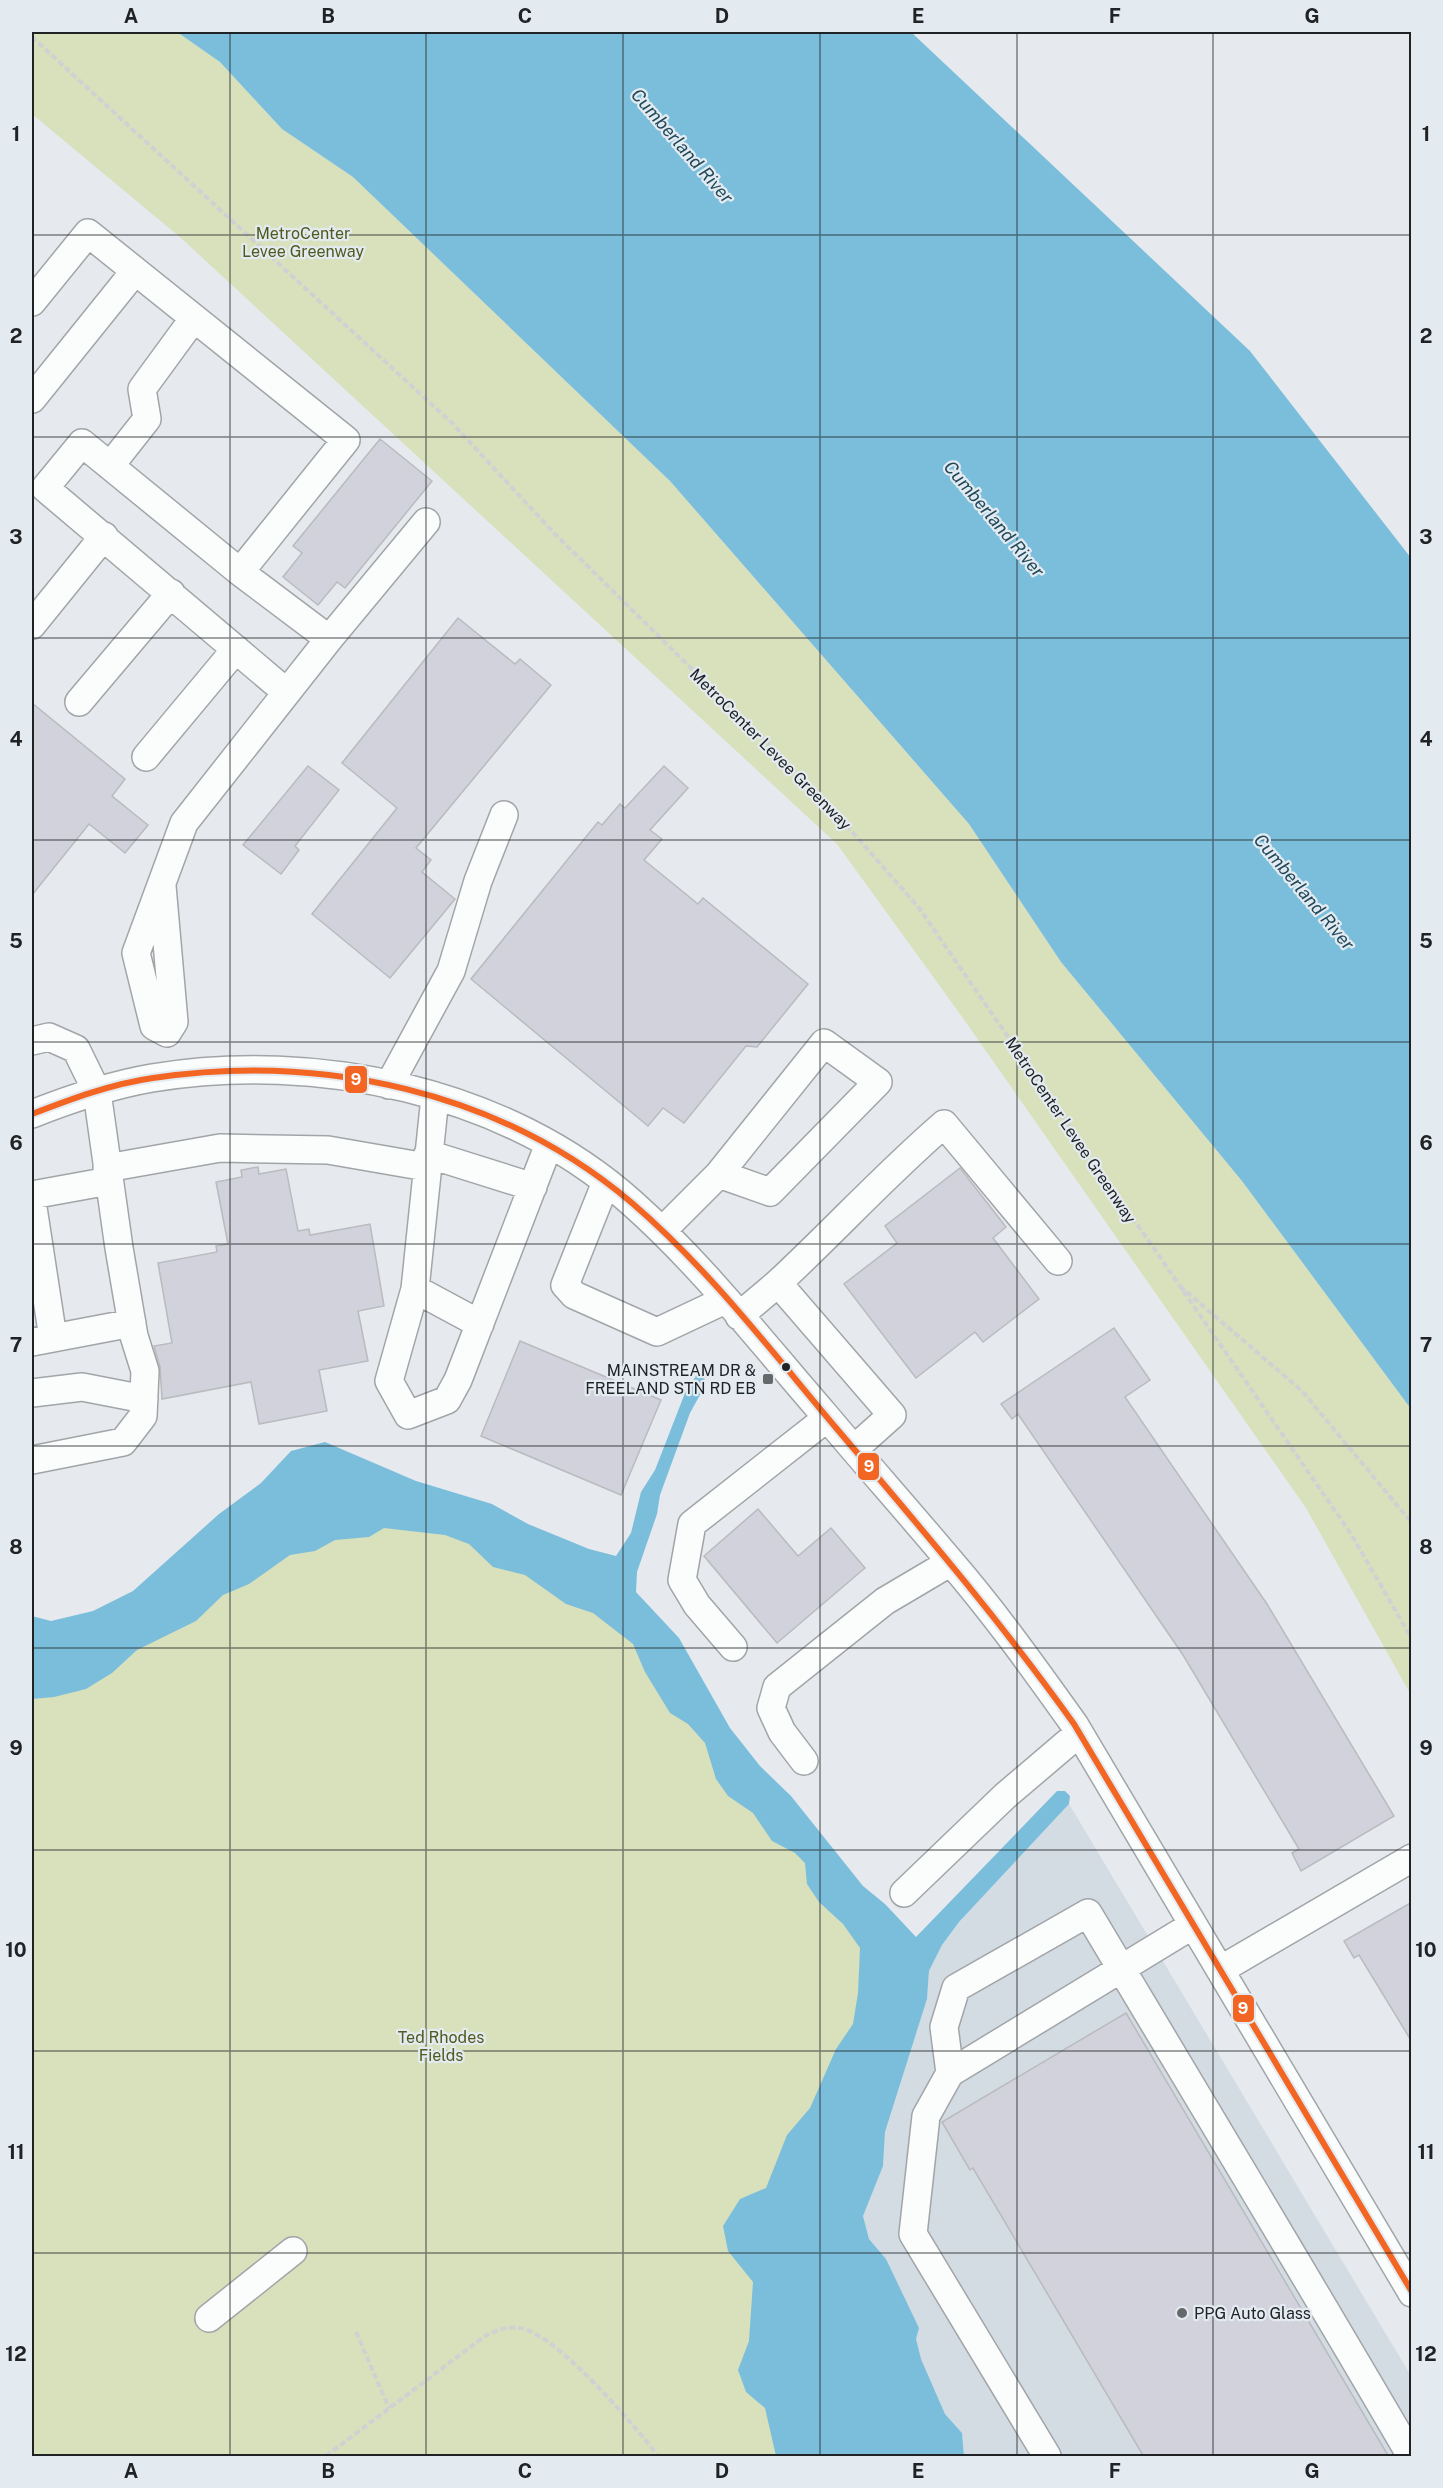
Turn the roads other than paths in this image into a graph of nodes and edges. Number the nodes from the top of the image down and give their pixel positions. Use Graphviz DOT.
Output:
graph roads {
  1 [pos="135,271"];
  2 [pos="32,302"];
  3 [pos="194,318"];
  4 [pos="32,399"];
  5 [pos="110,466"];
  6 [pos="38,496"];
  7 [pos="426,522"];
  8 [pos="104,536"];
  9 [pos="240,572"];
  10 [pos="171,593"];
  11 [pos="32,625"];
  12 [pos="329,639"];
  13 [pos="236,649"];
  14 [pos="285,692"];
  15 [pos="80,702"];
  16 [pos="146,757"];
  17 [pos="504,815"];
  18 [pos="32,1041"];
  19 [pos="174,1076"];
  20 [pos="389,1085"];
  21 [pos="97,1092"];
  22 [pos="435,1097"];
  23 [pos="32,1114"];
  24 [pos="549,1144"];
  25 [pos="427,1161"];
  26 [pos="719,1174"];
  27 [pos="108,1175"];
  28 [pos="606,1182"];
  29 [pos="533,1186"];
  30 [pos="32,1196"];
  31 [pos="32,1201"];
  32 [pos="662,1231"];
  33 [pos="1058,1261"];
  34 [pos="778,1283"];
  35 [pos="414,1289"];
  36 [pos="732,1308"];
  37 [pos="132,1323"];
  38 [pos="480,1324"];
  39 [pos="42,1340"];
  40 [pos="32,1393"];
  41 [pos="144,1399"];
  42 [pos="827,1418"];
  43 [pos="854,1449"];
  44 [pos="32,1460"];
  45 [pos="951,1562"];
  46 [pos="733,1647"];
  47 [pos="1079,1733"];
  48 [pos="804,1761"];
  49 [pos="1412,1858"];
  50 [pos="904,1893"];
  51 [pos="1193,1925"];
  52 [pos="1121,1969"];
  53 [pos="1220,1970"];
  54 [pos="950,2073"];
  55 [pos="293,2251"];
  56 [pos="1412,2294"];
  57 [pos="209,2318"];
  58 [pos="1047,2457"];
  59 [pos="1411,2457"];
  1 -- 2 [label="street"];
  1 -- 3 [label="street"];
  1 -- 4 [label="street"];
  3 -- 5 [label="street"];
  3 -- 9 [label="street"];
  5 -- 6 [label="street"];
  5 -- 9 [label="street"];
  6 -- 8 [label="street"];
  7 -- 12 [label="street"];
  8 -- 10 [label="street"];
  8 -- 11 [label="street"];
  9 -- 12 [label="street"];
  10 -- 13 [label="street"];
  10 -- 15 [label="street"];
  12 -- 14 [label="street"];
  13 -- 14 [label="street"];
  13 -- 16 [label="street"];
  14 -- 19 [label="street"];
  17 -- 20 [label="street"];
  18 -- 21 [label="street"];
  19 -- 20 [label="street"];
  19 -- 21 [label="street"];
  20 -- 22 [label="street"];
  21 -- 23 [label="street"];
  21 -- 27 [label="street"];
  22 -- 24 [label="street"];
  22 -- 25 [label="street"];
  24 -- 28 [label="street"];
  24 -- 29 [label="street"];
  25 -- 27 [label="street"];
  25 -- 29 [label="street"];
  25 -- 35 [label="street"];
  26 -- 26 [label="street"];
  26 -- 32 [label="street"];
  27 -- 30 [label="street"];
  27 -- 37 [label="street"];
  28 -- 32 [label="street"];
  28 -- 36 [label="street"];
  29 -- 38 [label="street"];
  31 -- 39 [label="street"];
  32 -- 36 [label="street"];
  33 -- 34 [label="street"];
  34 -- 36 [label="street"];
  34 -- 43 [label="street"];
  35 -- 38 [label="street"];
  35 -- 38 [label="street"];
  36 -- 42 [label="street"];
  37 -- 39 [label="street"];
  37 -- 41 [label="street"];
  40 -- 41 [label="street"];
  41 -- 44 [label="street"];
  42 -- 43 [label="street"];
  42 -- 46 [label="street"];
  43 -- 45 [label="street"];
  45 -- 47 [label="street"];
  45 -- 48 [label="street"];
  47 -- 50 [label="street"];
  47 -- 51 [label="street"];
  49 -- 53 [label="street"];
  51 -- 52 [label="street"];
  51 -- 53 [label="street"];
  52 -- 54 [label="street"];
  52 -- 54 [label="street"];
  52 -- 59 [label="street"];
  53 -- 56 [label="street"];
  54 -- 58 [label="street"];
  55 -- 57 [label="street"];
}
